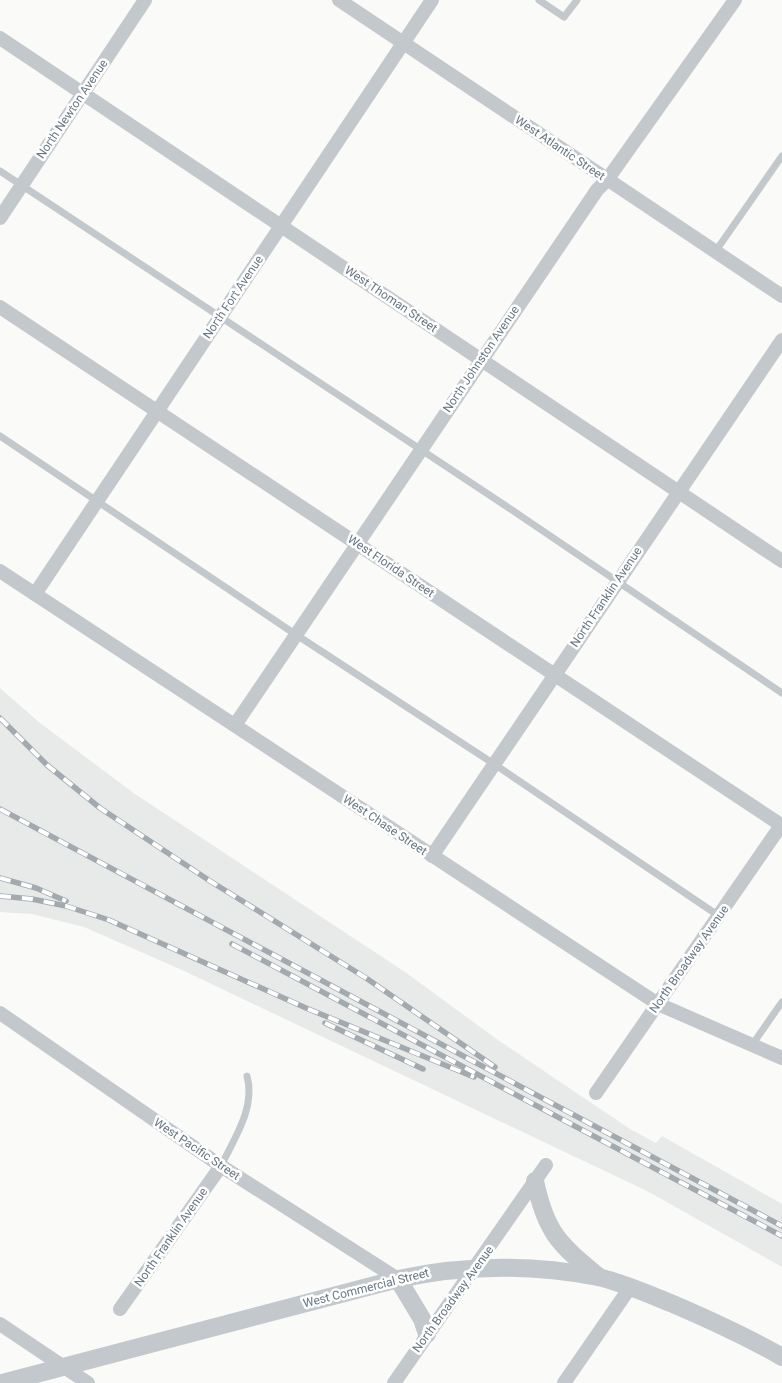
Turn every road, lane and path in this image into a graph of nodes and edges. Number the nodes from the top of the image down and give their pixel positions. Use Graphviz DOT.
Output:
graph roads {
  1 [pos="145,0"];
  2 [pos="339,0"];
  3 [pos="432,0"];
  4 [pos="539,0"];
  5 [pos="577,0"];
  6 [pos="735,0"];
  7 [pos="0,38"];
  8 [pos="403,42"];
  9 [pos="82,94"];
  10 [pos="782,156"];
  11 [pos="0,171"];
  12 [pos="607,180"];
  13 [pos="22,186"];
  14 [pos="0,218"];
  15 [pos="281,225"];
  16 [pos="716,252"];
  17 [pos="782,296"];
  18 [pos="0,306"];
  19 [pos="220,318"];
  20 [pos="782,340"];
  21 [pos="480,359"];
  22 [pos="158,410"];
  23 [pos="0,436"];
  24 [pos="420,449"];
  25 [pos="678,492"];
  26 [pos="97,501"];
  27 [pos="356,543"];
  28 [pos="782,561"];
  29 [pos="0,571"];
  30 [pos="618,581"];
  31 [pos="35,594"];
  32 [pos="295,634"];
  33 [pos="554,675"];
  34 [pos="782,693"];
  35 [pos="235,725"];
  36 [pos="494,764"];
  37 [pos="782,825"];
  38 [pos="432,856"];
  39 [pos="718,916"];
  40 [pos="782,1002"];
  41 [pos="658,1004"];
  42 [pos="0,1013"];
  43 [pos="752,1045"];
  44 [pos="782,1058"];
  45 [pos="247,1076"];
  46 [pos="596,1093"];
  47 [pos="546,1165"];
  48 [pos="221,1166"];
  49 [pos="535,1181"];
  50 [pos="476,1268"];
  51 [pos="599,1278"];
  52 [pos="398,1279"];
  53 [pos="631,1286"];
  54 [pos="120,1308"];
  55 [pos="0,1324"];
  56 [pos="427,1334"];
  57 [pos="782,1357"];
  58 [pos="64,1367"];
  59 [pos="2,1383"];
  60 [pos="88,1383"];
  61 [pos="394,1383"];
  62 [pos="564,1383"];
  1 -- 9 [label="street, North Newton Avenue"];
  2 -- 8 [label="street, West Atlantic Street"];
  3 -- 8 [label="street, North Fort Avenue"];
  4 -- 5 [label="lane"];
  6 -- 12 [label="street, North Johnston Avenue"];
  7 -- 9 [label="street, West Thoman Street"];
  8 -- 12 [label="street, West Atlantic Street"];
  8 -- 15 [label="street, North Fort Avenue"];
  9 -- 13 [label="street, North Newton Avenue"];
  9 -- 15 [label="street, West Thoman Street"];
  10 -- 16 [label="lane"];
  11 -- 13 [label="lane"];
  12 -- 16 [label="street, West Atlantic Street"];
  12 -- 21 [label="street, North Johnston Avenue"];
  13 -- 14 [label="street, North Newton Avenue"];
  13 -- 19 [label="lane"];
  15 -- 19 [label="street, North Fort Avenue"];
  15 -- 21 [label="street, West Thoman Street"];
  16 -- 17 [label="street, West Atlantic Street"];
  18 -- 22 [label="street, West Florida Street"];
  19 -- 22 [label="street, North Fort Avenue"];
  19 -- 24 [label="lane"];
  20 -- 25 [label="street, North Franklin Avenue"];
  21 -- 24 [label="street, North Johnston Avenue"];
  21 -- 25 [label="street, West Thoman Street"];
  22 -- 26 [label="street, North Fort Avenue"];
  22 -- 27 [label="street, West Florida Street"];
  23 -- 26 [label="lane"];
  24 -- 27 [label="street, North Johnston Avenue"];
  24 -- 30 [label="lane"];
  25 -- 28 [label="street, West Thoman Street"];
  25 -- 30 [label="street, North Franklin Avenue"];
  26 -- 31 [label="street, North Fort Avenue"];
  26 -- 32 [label="lane"];
  27 -- 32 [label="street, North Johnston Avenue"];
  27 -- 33 [label="street, West Florida Street"];
  29 -- 31 [label="street, West Chase Street"];
  30 -- 33 [label="street, North Franklin Avenue"];
  30 -- 34 [label="lane"];
  31 -- 35 [label="street, West Chase Street"];
  32 -- 35 [label="street, North Johnston Avenue"];
  32 -- 36 [label="lane"];
  33 -- 36 [label="street, North Franklin Avenue"];
  33 -- 37 [label="street, West Florida Street"];
  35 -- 38 [label="street, West Chase Street"];
  36 -- 38 [label="street, North Franklin Avenue"];
  36 -- 39 [label="lane"];
  37 -- 39 [label="street, North Broadway Avenue"];
  38 -- 41 [label="street, West Chase Street"];
  39 -- 41 [label="street, North Broadway Avenue"];
  40 -- 43 [label="lane"];
  41 -- 43 [label="street, West Chase Street"];
  41 -- 46 [label="street, North Broadway Avenue"];
  42 -- 48 [label="street, West Pacific Street"];
  43 -- 44 [label="street, West Chase Street"];
  45 -- 48 [label="lane"];
  47 -- 49 [label="street, North Broadway Avenue"];
  48 -- 52 [label="street, West Pacific Street"];
  48 -- 54 [label="street, North Franklin Avenue"];
  49 -- 50 [label="street, North Broadway Avenue"];
  49 -- 51 [label="street"];
  50 -- 51 [label="street, West Commercial Street"];
  50 -- 52 [label="street, West Commercial Street"];
  50 -- 56 [label="street, North Broadway Avenue"];
  51 -- 53 [label="street, West Commercial Street"];
  52 -- 56 [label="street"];
  52 -- 58 [label="street, West Commercial Street"];
  53 -- 57 [label="street, West Commercial Street"];
  53 -- 62 [label="street"];
  55 -- 58 [label="street"];
  56 -- 61 [label="street, North Broadway Avenue"];
  58 -- 59 [label="street, West Commercial Street"];
  58 -- 60 [label="street"];
}
